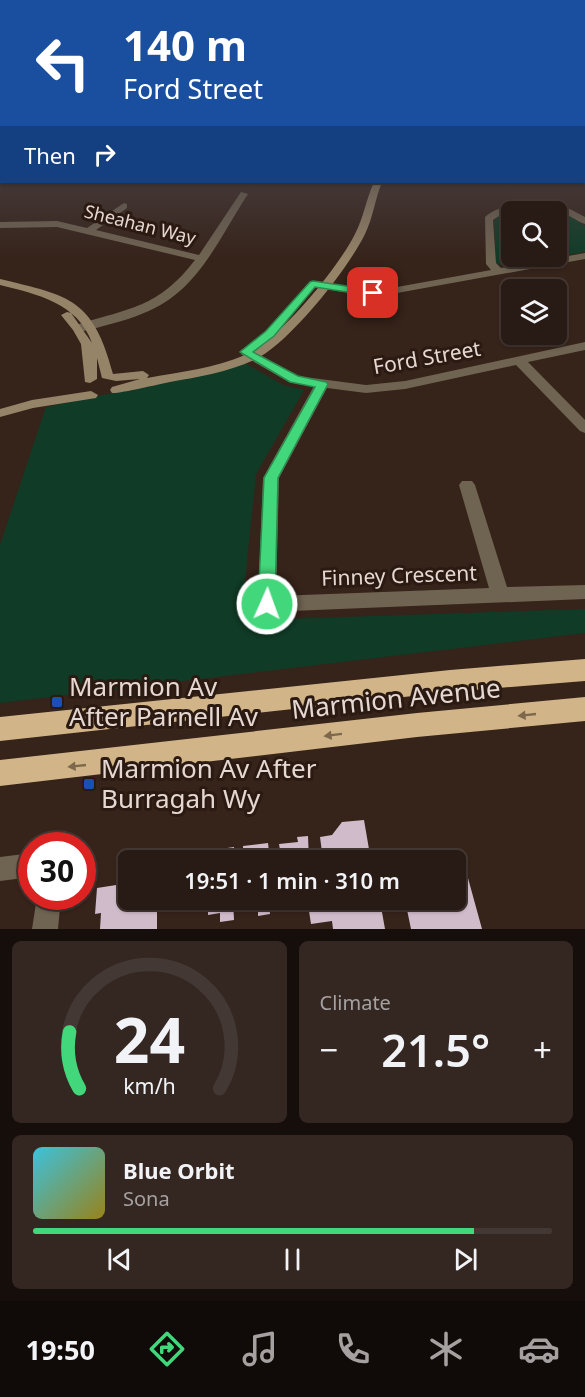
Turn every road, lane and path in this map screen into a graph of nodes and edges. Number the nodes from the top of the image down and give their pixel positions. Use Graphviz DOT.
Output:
graph roads {
  1 [pos="371,183"];
  2 [pos="378,183"];
  3 [pos="244,194"];
  4 [pos="124,206"];
  5 [pos="585,221"];
  6 [pos="0,225"];
  7 [pos="88,231"];
  8 [pos="585,256"];
  9 [pos="200,258"];
  10 [pos="499,272"];
  11 [pos="0,282"];
  12 [pos="317,285"];
  13 [pos="0,288"];
  14 [pos="85,326"];
  15 [pos="585,346"];
  16 [pos="250,354"];
  17 [pos="519,360"];
  18 [pos="113,381"];
  19 [pos="322,384"];
  20 [pos="89,386"];
  21 [pos="0,405"];
  22 [pos="0,412"];
  23 [pos="585,428"];
  24 [pos="467,485"];
  25 [pos="585,592"];
  26 [pos="500,595"];
  27 [pos="585,670"];
  28 [pos="585,709"];
  29 [pos="0,729"];
  30 [pos="0,773"];
  31 [pos="18,867"];
  32 [pos="0,869"];
  33 [pos="47,910"];
  34 [pos="45,929"];
  1 -- 12 [label="street"];
  2 -- 12 [label="street"];
  3 -- 9 [label="street"];
  4 -- 7 [label="street"];
  5 -- 10 [label="street"];
  6 -- 7 [label="street, Sheahan Way"];
  7 -- 9 [label="street, Sheahan Way"];
  8 -- 10 [label="street"];
  9 -- 14 [label="street, Sheahan Way"];
  10 -- 12 [label="street"];
  11 -- 14 [label="street"];
  12 -- 16 [label="street"];
  13 -- 14 [label="street"];
  14 -- 18 [label="street"];
  14 -- 20 [label="street"];
  15 -- 17 [label="street, Ford Street"];
  16 -- 18 [label="street"];
  16 -- 19 [label="street, Ford Street"];
  17 -- 19 [label="street, Ford Street"];
  17 -- 23 [label="street"];
  18 -- 20 [label="street"];
  18 -- 20 [label="street"];
  19 -- 26 [label="street, Finney Crescent"];
  20 -- 21 [label="street"];
  20 -- 22 [label="street"];
  24 -- 26 [label="street"];
  25 -- 26 [label="street, Finney Crescent"];
  27 -- 29 [label="highway, Marmion Avenue"];
  28 -- 30 [label="highway, Marmion Avenue, one-way"];
  31 -- 32 [label="street"];
  33 -- 34 [label="street"];
}
